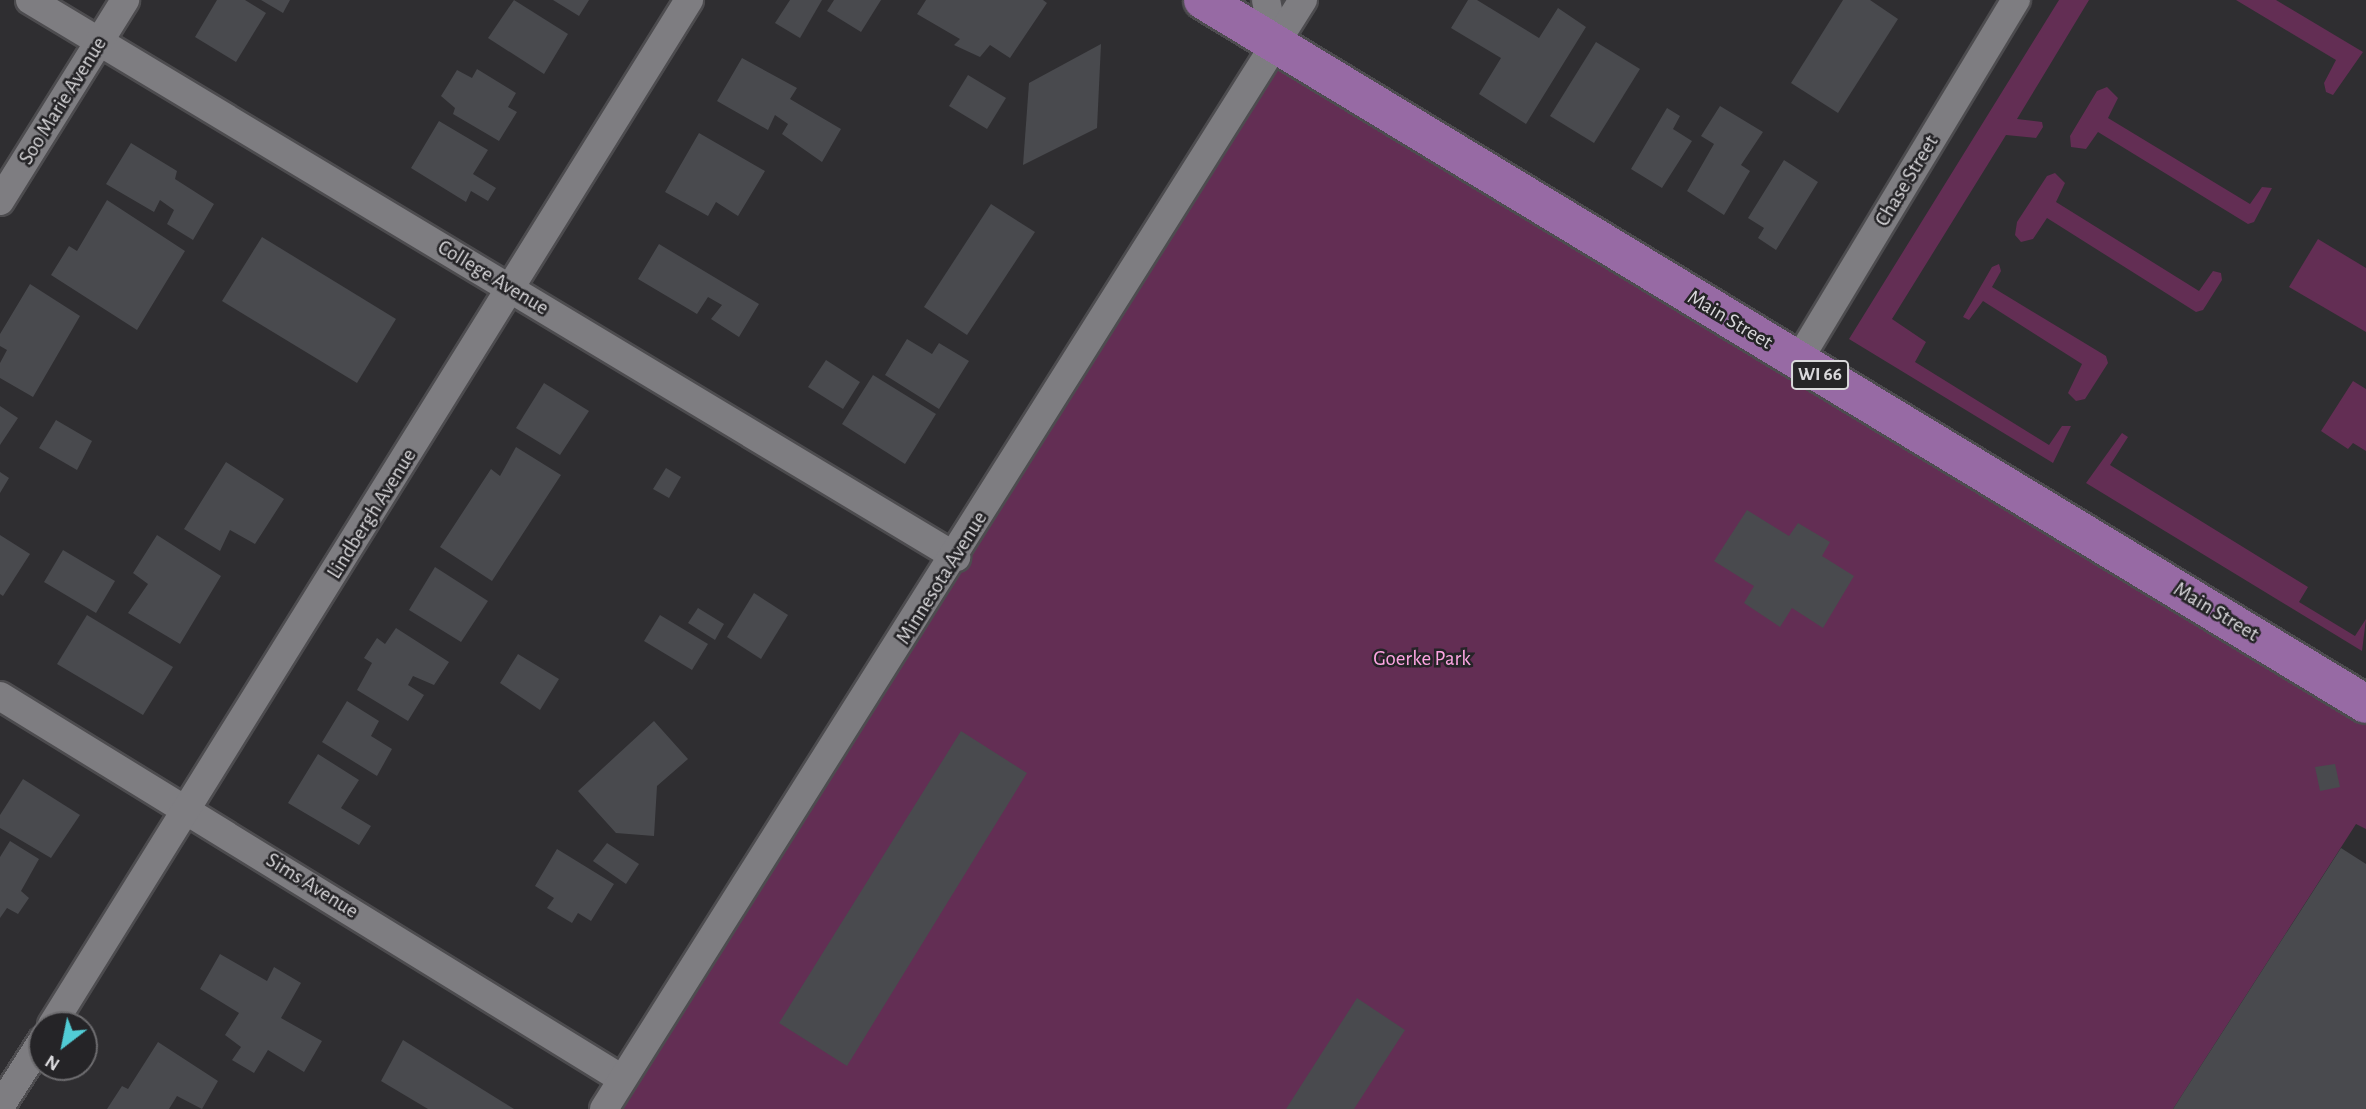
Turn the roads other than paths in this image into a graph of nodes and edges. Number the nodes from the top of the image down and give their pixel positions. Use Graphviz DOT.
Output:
graph roads {
  1 [pos="30,0"];
  2 [pos="125,0"];
  3 [pos="689,0"];
  4 [pos="1203,0"];
  5 [pos="1266,0"];
  6 [pos="1303,0"];
  7 [pos="2016,0"];
  8 [pos="100,43"];
  9 [pos="1275,45"];
  10 [pos="0,201"];
  11 [pos="512,289"];
  12 [pos="1798,361"];
  13 [pos="956,557"];
  14 [pos="0,696"];
  15 [pos="2366,704"];
  16 [pos="189,809"];
  17 [pos="61,1011"];
  18 [pos="28,1063"];
  19 [pos="622,1079"];
  20 [pos="0,1107"];
  21 [pos="604,1109"];
  1 -- 8 [label="street, College Avenue"];
  2 -- 8 [label="street, Soo Marie Avenue"];
  3 -- 11 [label="street, Lindbergh Avenue"];
  4 -- 9 [label="main road, Main Street / WI 66"];
  5 -- 9 [label="street"];
  6 -- 9 [label="street, Minnesota Avenue"];
  7 -- 12 [label="street, Chase Street"];
  8 -- 10 [label="street, Soo Marie Avenue"];
  8 -- 11 [label="street, College Avenue"];
  9 -- 12 [label="main road, Main Street / WI 66"];
  9 -- 13 [label="street, Minnesota Avenue"];
  11 -- 13 [label="street, College Avenue"];
  11 -- 16 [label="street, Lindbergh Avenue"];
  12 -- 15 [label="main road, Main Street / WI 66"];
  13 -- 19 [label="street, Minnesota Avenue"];
  14 -- 16 [label="street, Sims Avenue"];
  16 -- 17 [label="street, Lindbergh Avenue"];
  16 -- 19 [label="street, Sims Avenue"];
  18 -- 20 [label="street"];
  19 -- 21 [label="street, Minnesota Avenue"];
}
